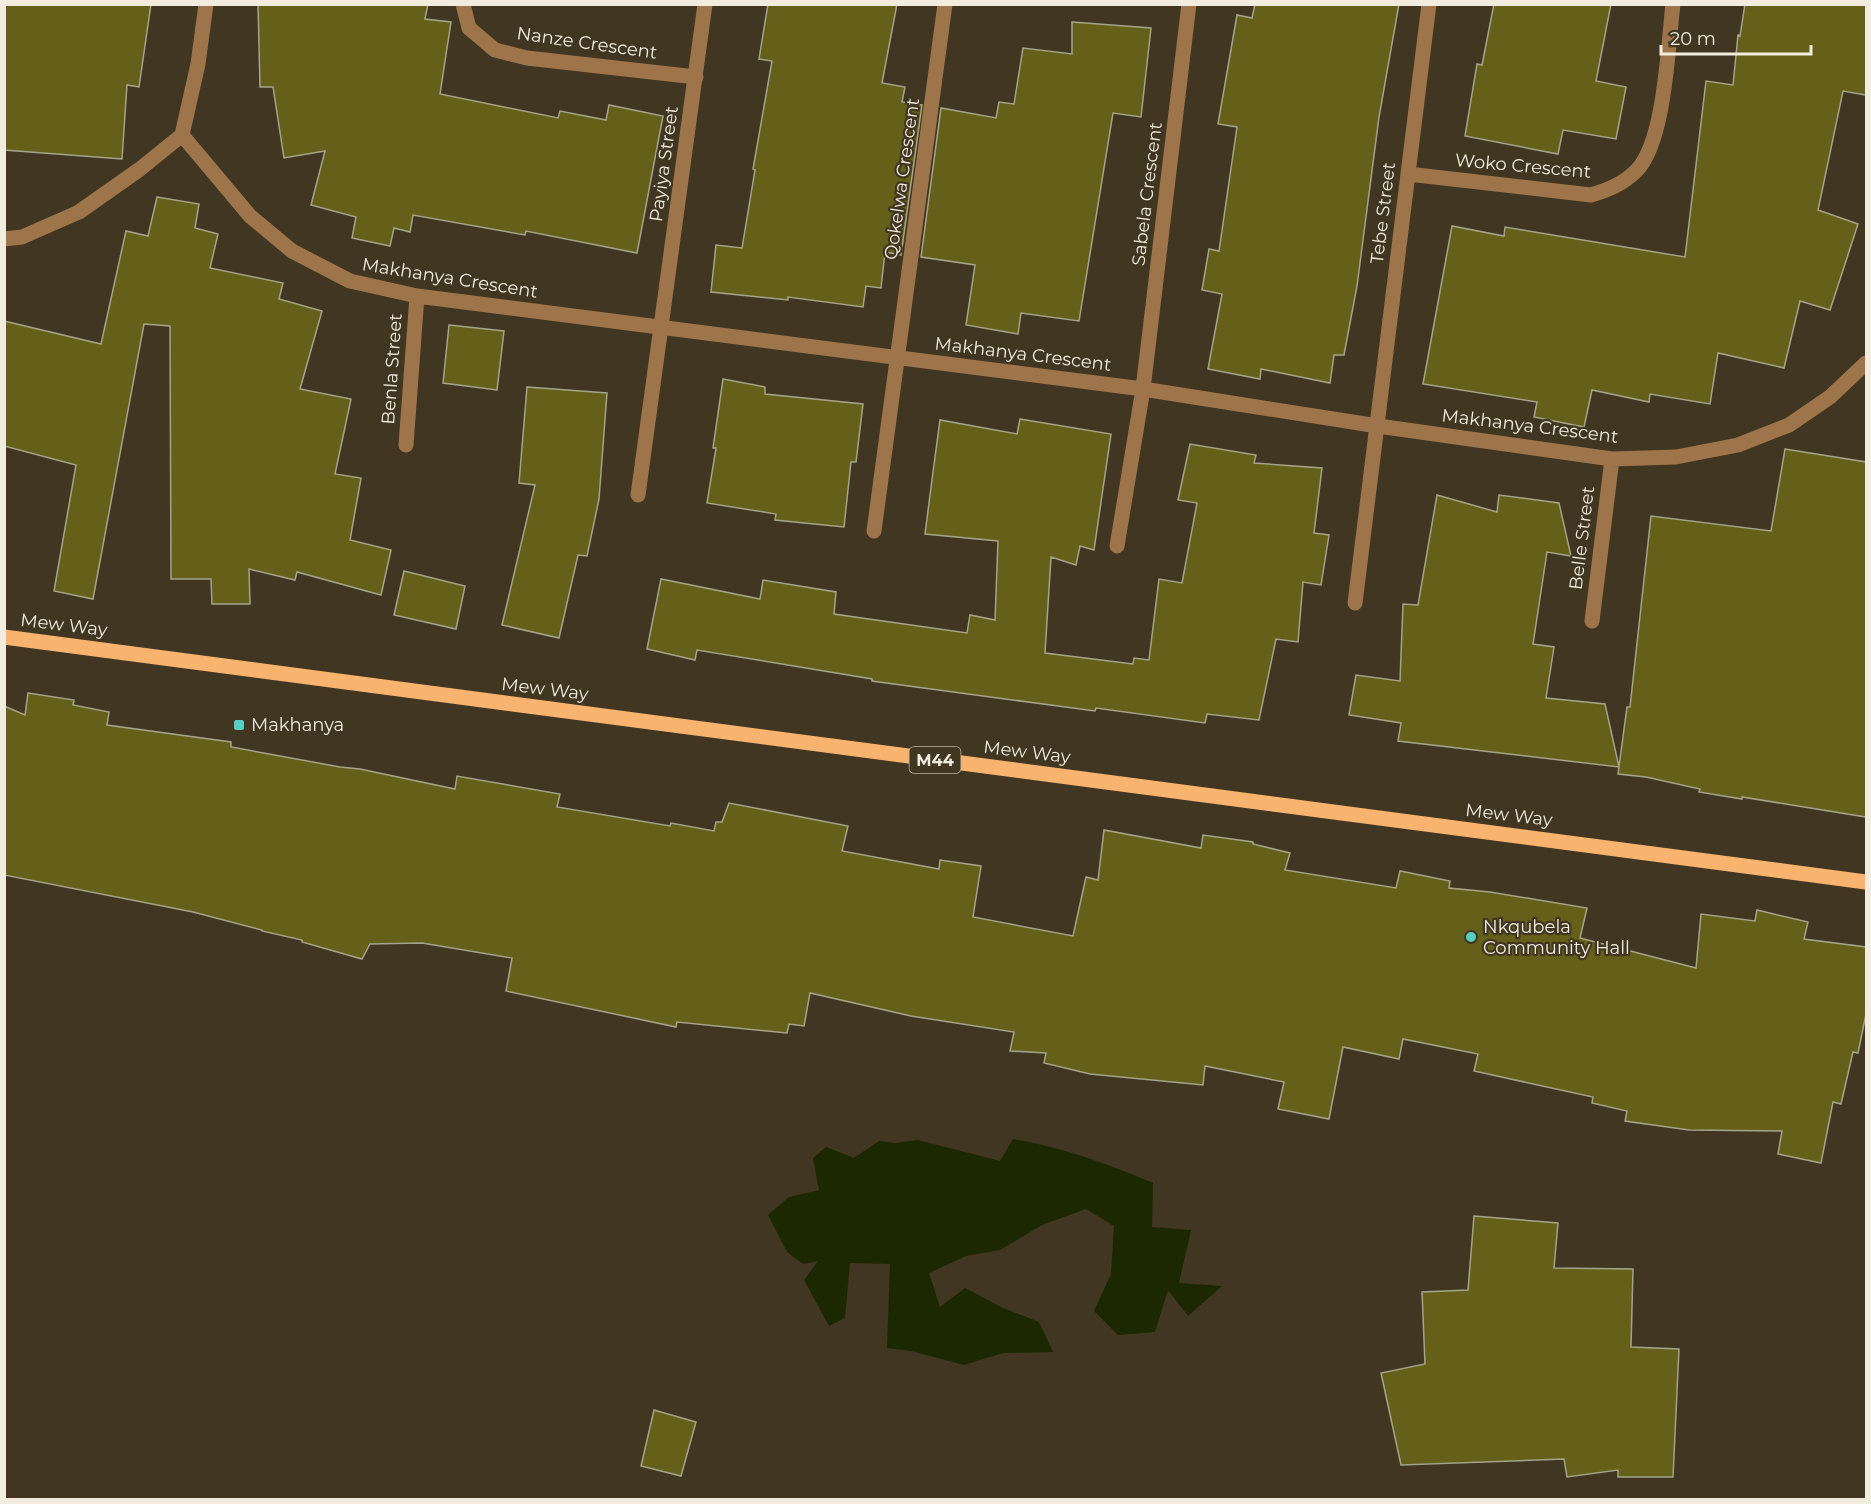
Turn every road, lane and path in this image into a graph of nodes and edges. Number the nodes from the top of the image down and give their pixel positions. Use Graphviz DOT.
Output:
graph roads {
  1 [pos="206,4"];
  2 [pos="463,4"];
  3 [pos="705,4"];
  4 [pos="945,4"];
  5 [pos="1189,4"];
  6 [pos="1429,4"];
  7 [pos="1673,4"];
  8 [pos="696,77"];
  9 [pos="182,135"];
  10 [pos="1408,174"];
  11 [pos="4,239"];
  12 [pos="417,296"];
  13 [pos="660,328"];
  14 [pos="898,358"];
  15 [pos="1866,363"];
  16 [pos="1143,389"];
  17 [pos="1378,426"];
  18 [pos="406,445"];
  19 [pos="1612,459"];
  20 [pos="638,495"];
  21 [pos="874,531"];
  22 [pos="1117,546"];
  23 [pos="1355,603"];
  24 [pos="1592,621"];
  25 [pos="4,637"];
  26 [pos="1866,882"];
  1 -- 9 [label="street"];
  2 -- 8 [label="street, Nanze Crescent"];
  3 -- 8 [label="street, Payiya Street"];
  4 -- 14 [label="street, Qokelwa Crescent"];
  5 -- 16 [label="street, Sabela Crescent"];
  6 -- 10 [label="street, Tebe Street"];
  7 -- 10 [label="street, Woko Crescent"];
  8 -- 13 [label="street, Payiya Street"];
  9 -- 11 [label="street"];
  9 -- 12 [label="street, Makhanya Crescent"];
  10 -- 17 [label="street, Tebe Street"];
  12 -- 13 [label="street, Makhanya Crescent"];
  12 -- 18 [label="street, Benla Street"];
  13 -- 14 [label="street, Makhanya Crescent"];
  13 -- 20 [label="street"];
  14 -- 16 [label="street, Makhanya Crescent"];
  14 -- 21 [label="street"];
  15 -- 19 [label="street, Makhanya Crescent"];
  16 -- 17 [label="street, Makhanya Crescent"];
  16 -- 22 [label="street"];
  17 -- 19 [label="street, Makhanya Crescent"];
  17 -- 23 [label="street"];
  19 -- 24 [label="street, Belle Street"];
  25 -- 26 [label="main road, Mew Way / M44"];
}
